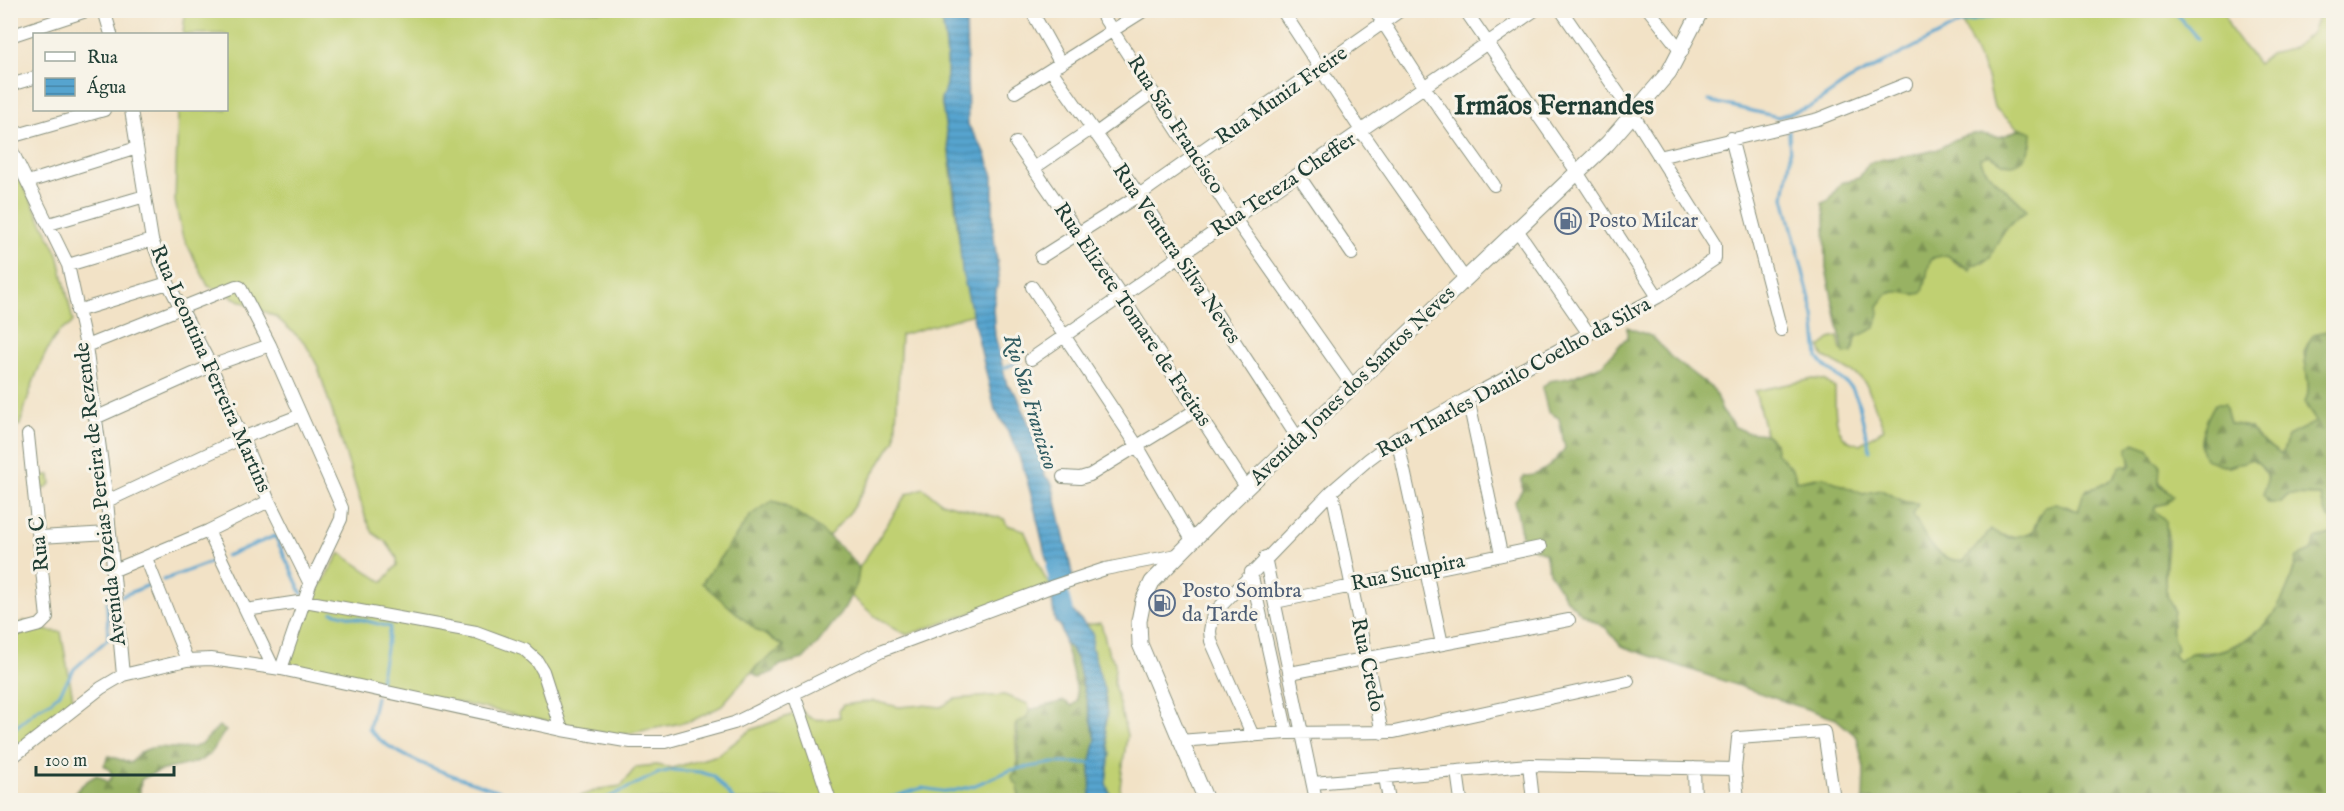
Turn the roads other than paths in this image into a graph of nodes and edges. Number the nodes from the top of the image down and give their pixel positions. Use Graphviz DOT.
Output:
graph roads {
  1 [pos="89,10"];
  2 [pos="104,10"];
  3 [pos="1031,10"];
  4 [pos="1098,10"];
  5 [pos="1144,10"];
  6 [pos="1282,10"];
  7 [pos="1375,10"];
  8 [pos="1401,10"];
  9 [pos="1465,10"];
  10 [pos="1535,10"];
  11 [pos="1561,10"];
  12 [pos="1649,10"];
  13 [pos="1701,10"];
  14 [pos="1383,24"];
  15 [pos="1113,31"];
  16 [pos="111,33"];
  17 [pos="10,36"];
  18 [pos="1487,45"];
  19 [pos="1682,52"];
  20 [pos="1056,67"];
  21 [pos="1321,69"];
  22 [pos="33,78"];
  23 [pos="1906,84"];
  24 [pos="10,85"];
  25 [pos="1425,88"];
  26 [pos="1015,92"];
  27 [pos="1153,92"];
  28 [pos="101,111"];
  29 [pos="131,111"];
  30 [pos="1634,116"];
  31 [pos="1093,131"];
  32 [pos="1362,132"];
  33 [pos="10,137"];
  34 [pos="1731,138"];
  35 [pos="1016,143"];
  36 [pos="10,147"];
  37 [pos="137,148"];
  38 [pos="1196,156"];
  39 [pos="1659,157"];
  40 [pos="1034,168"];
  41 [pos="1577,172"];
  42 [pos="1299,176"];
  43 [pos="28,182"];
  44 [pos="1494,185"];
  45 [pos="1139,195"];
  46 [pos="145,196"];
  47 [pos="1235,219"];
  48 [pos="49,224"];
  49 [pos="1517,230"];
  50 [pos="1079,234"];
  51 [pos="152,240"];
  52 [pos="1352,254"];
  53 [pos="1041,256"];
  54 [pos="1179,256"];
  55 [pos="68,265"];
  56 [pos="1465,279"];
  57 [pos="168,283"];
  58 [pos="1032,287"];
  59 [pos="1120,295"];
  60 [pos="1658,297"];
  61 [pos="181,309"];
  62 [pos="77,311"];
  63 [pos="1781,330"];
  64 [pos="1589,334"];
  65 [pos="1065,336"];
  66 [pos="270,345"];
  67 [pos="86,346"];
  68 [pos="1031,359"];
  69 [pos="211,366"];
  70 [pos="1354,388"];
  71 [pos="1468,398"];
  72 [pos="1196,410"];
  73 [pos="301,415"];
  74 [pos="94,418"];
  75 [pos="28,435"];
  76 [pos="242,438"];
  77 [pos="1398,438"];
  78 [pos="1299,440"];
  79 [pos="1138,447"];
  80 [pos="1063,477"];
  81 [pos="1246,487"];
  82 [pos="1332,491"];
  83 [pos="107,501"];
  84 [pos="269,501"];
  85 [pos="208,531"];
  86 [pos="109,533"];
  87 [pos="40,537"];
  88 [pos="1192,540"];
  89 [pos="1541,547"];
  90 [pos="1501,554"];
  91 [pos="1177,555"];
  92 [pos="1266,557"];
  93 [pos="146,558"];
  94 [pos="1426,569"];
  95 [pos="112,571"];
  96 [pos="1251,572"];
  97 [pos="310,584"];
  98 [pos="1350,585"];
  99 [pos="305,601"];
  100 [pos="1275,602"];
  101 [pos="246,610"];
  102 [pos="1569,620"];
  103 [pos="10,633"];
  104 [pos="1442,644"];
  105 [pos="1366,658"];
  106 [pos="188,660"];
  107 [pos="277,668"];
  108 [pos="1290,673"];
  109 [pos="123,675"];
  110 [pos="1628,681"];
  111 [pos="794,694"];
  112 [pos="562,730"];
  113 [pos="1287,733"];
  114 [pos="1382,733"];
  115 [pos="1303,734"];
  116 [pos="1253,736"];
  117 [pos="1179,741"];
  118 [pos="10,759"];
  119 [pos="1529,765"];
  120 [pos="1694,768"];
  121 [pos="1735,769"];
  122 [pos="1457,771"];
  123 [pos="1385,777"];
  124 [pos="1313,783"];
  125 [pos="831,801"];
  126 [pos="1206,801"];
  127 [pos="1316,801"];
  128 [pos="1389,801"];
  129 [pos="1461,801"];
  130 [pos="1533,801"];
  131 [pos="1695,801"];
  132 [pos="1738,801"];
  133 [pos="1834,801"];
  1 -- 17 [label="street"];
  2 -- 16 [label="street"];
  3 -- 20 [label="street, Rua Ventura Silva Neves"];
  4 -- 15 [label="street, Rua São Francisco"];
  5 -- 15 [label="street"];
  6 -- 21 [label="street"];
  7 -- 14 [label="street"];
  8 -- 14 [label="street, Rua Muniz Freire"];
  9 -- 18 [label="street"];
  10 -- 18 [label="street, Rua Tereza Cheffer"];
  11 -- 30 [label="street"];
  12 -- 19 [label="street"];
  13 -- 19 [label="main road, Avenida Jones dos Santos Neves"];
  14 -- 21 [label="street, Rua Muniz Freire"];
  14 -- 25 [label="street"];
  15 -- 20 [label="street"];
  15 -- 27 [label="street, Rua São Francisco"];
  18 -- 25 [label="street, Rua Tereza Cheffer"];
  18 -- 41 [label="street"];
  19 -- 30 [label="main road, Avenida Jones dos Santos Neves"];
  20 -- 26 [label="street"];
  20 -- 31 [label="street, Rua Ventura Silva Neves"];
  21 -- 32 [label="street"];
  21 -- 38 [label="street, Rua Muniz Freire"];
  22 -- 24 [label="street"];
  23 -- 34 [label="street"];
  25 -- 32 [label="street, Rua Tereza Cheffer"];
  25 -- 44 [label="street"];
  27 -- 31 [label="street"];
  27 -- 38 [label="street, Rua São Francisco"];
  28 -- 33 [label="street"];
  29 -- 37 [label="street, Rua Leontina Ferreira Martins"];
  30 -- 39 [label="street"];
  30 -- 41 [label="main road, Avenida Jones dos Santos Neves"];
  31 -- 40 [label="street"];
  31 -- 45 [label="street, Rua Ventura Silva Neves"];
  32 -- 42 [label="street, Rua Tereza Cheffer"];
  32 -- 56 [label="street"];
  34 -- 39 [label="street"];
  34 -- 63 [label="street"];
  35 -- 40 [label="street, Rua Elizete Tomare de Freitas"];
  36 -- 43 [label="street, Avenida Ozeias Pereira de Rezende"];
  37 -- 43 [label="street"];
  37 -- 46 [label="street, Rua Leontina Ferreira Martins"];
  38 -- 45 [label="street, Rua Muniz Freire"];
  38 -- 47 [label="street, Rua São Francisco"];
  39 -- 60 [label="street, Rua Tharles Danilo Coelho da Silva"];
  40 -- 50 [label="street, Rua Elizete Tomare de Freitas"];
  41 -- 49 [label="main road, Avenida Jones dos Santos Neves"];
  41 -- 60 [label="street"];
  42 -- 47 [label="street, Rua Tereza Cheffer"];
  42 -- 52 [label="street"];
  43 -- 48 [label="street, Avenida Ozeias Pereira de Rezende"];
  45 -- 50 [label="street, Rua Muniz Freire"];
  45 -- 54 [label="street, Rua Ventura Silva Neves"];
  46 -- 48 [label="street"];
  46 -- 51 [label="street, Rua Leontina Ferreira Martins"];
  47 -- 54 [label="street, Rua Tereza Cheffer"];
  47 -- 70 [label="street, Rua São Francisco"];
  48 -- 55 [label="street, Avenida Ozeias Pereira de Rezende"];
  49 -- 56 [label="main road, Avenida Jones dos Santos Neves"];
  49 -- 64 [label="street"];
  50 -- 53 [label="street, Rua Muniz Freire"];
  50 -- 59 [label="street, Rua Elizete Tomare de Freitas"];
  51 -- 55 [label="street"];
  51 -- 57 [label="street, Rua Leontina Ferreira Martins"];
  54 -- 59 [label="street, Rua Tereza Cheffer"];
  54 -- 78 [label="street, Rua Ventura Silva Neves"];
  55 -- 62 [label="street, Avenida Ozeias Pereira de Rezende"];
  56 -- 70 [label="main road, Avenida Jones dos Santos Neves"];
  57 -- 61 [label="street, Rua Leontina Ferreira Martins"];
  57 -- 62 [label="street"];
  58 -- 65 [label="street"];
  59 -- 65 [label="street, Rua Tereza Cheffer"];
  59 -- 72 [label="street, Rua Elizete Tomare de Freitas"];
  60 -- 64 [label="street, Rua Tharles Danilo Coelho da Silva"];
  61 -- 66 [label="street"];
  61 -- 67 [label="street"];
  61 -- 69 [label="street, Rua Leontina Ferreira Martins"];
  62 -- 67 [label="street, Avenida Ozeias Pereira de Rezende"];
  64 -- 71 [label="street, Rua Tharles Danilo Coelho da Silva"];
  65 -- 68 [label="street, Rua Tereza Cheffer"];
  65 -- 79 [label="street"];
  66 -- 69 [label="street"];
  66 -- 73 [label="street"];
  67 -- 74 [label="street, Avenida Ozeias Pereira de Rezende"];
  69 -- 74 [label="street"];
  69 -- 76 [label="street, Rua Leontina Ferreira Martins"];
  70 -- 78 [label="main road, Avenida Jones dos Santos Neves"];
  71 -- 77 [label="street, Rua Tharles Danilo Coelho da Silva"];
  71 -- 90 [label="street"];
  72 -- 79 [label="street"];
  72 -- 81 [label="street, Rua Elizete Tomare de Freitas"];
  73 -- 76 [label="street"];
  73 -- 97 [label="street"];
  74 -- 83 [label="street, Avenida Ozeias Pereira de Rezende"];
  75 -- 87 [label="street, Rua C"];
  76 -- 83 [label="street"];
  76 -- 84 [label="street, Rua Leontina Ferreira Martins"];
  77 -- 82 [label="street, Rua Tharles Danilo Coelho da Silva"];
  77 -- 94 [label="street"];
  78 -- 81 [label="main road, Avenida Jones dos Santos Neves"];
  79 -- 80 [label="street"];
  79 -- 88 [label="street"];
  81 -- 88 [label="main road, Avenida Jones dos Santos Neves"];
  82 -- 92 [label="street, Rua Tharles Danilo Coelho da Silva"];
  82 -- 98 [label="street, Rua Credo"];
  83 -- 86 [label="street, Avenida Ozeias Pereira de Rezende"];
  84 -- 85 [label="street"];
  84 -- 97 [label="street, Rua Leontina Ferreira Martins"];
  85 -- 93 [label="street"];
  85 -- 101 [label="street"];
  86 -- 87 [label="street"];
  86 -- 95 [label="street, Avenida Ozeias Pereira de Rezende"];
  87 -- 103 [label="street, Rua C"];
  88 -- 91 [label="main road, Avenida Jones dos Santos Neves"];
  89 -- 90 [label="street, Rua Sucupira"];
  90 -- 94 [label="street, Rua Sucupira"];
  91 -- 111 [label="street"];
  91 -- 117 [label="main road, Avenida Jones dos Santos Neves"];
  92 -- 96 [label="street, Rua Tharles Danilo Coelho da Silva"];
  92 -- 100 [label="street"];
  93 -- 95 [label="street"];
  93 -- 106 [label="street"];
  94 -- 98 [label="street, Rua Sucupira"];
  94 -- 104 [label="street"];
  95 -- 109 [label="street, Avenida Ozeias Pereira de Rezende"];
  96 -- 113 [label="street"];
  96 -- 116 [label="street, Rua Tharles Danilo Coelho da Silva"];
  97 -- 99 [label="street"];
  98 -- 100 [label="street, Rua Sucupira"];
  98 -- 105 [label="street, Rua Credo"];
  99 -- 101 [label="street"];
  99 -- 107 [label="street"];
  99 -- 112 [label="street"];
  100 -- 108 [label="street"];
  101 -- 107 [label="street"];
  102 -- 104 [label="street"];
  104 -- 105 [label="street"];
  105 -- 108 [label="street"];
  105 -- 114 [label="street, Rua Credo"];
  106 -- 107 [label="street"];
  106 -- 109 [label="street"];
  107 -- 112 [label="street"];
  108 -- 115 [label="street"];
  109 -- 118 [label="street"];
  110 -- 114 [label="street"];
  111 -- 112 [label="street"];
  111 -- 125 [label="street"];
  113 -- 115 [label="street"];
  113 -- 116 [label="street"];
  114 -- 115 [label="street"];
  115 -- 124 [label="street"];
  116 -- 117 [label="street"];
  117 -- 126 [label="main road, Avenida Jones dos Santos Neves"];
  119 -- 120 [label="street"];
  119 -- 122 [label="street"];
  119 -- 130 [label="street"];
  120 -- 121 [label="street"];
  120 -- 131 [label="street"];
  121 -- 132 [label="street"];
  121 -- 133 [label="street"];
  122 -- 123 [label="street"];
  122 -- 129 [label="street"];
  123 -- 124 [label="street"];
  123 -- 128 [label="street"];
  124 -- 127 [label="street"];
}
